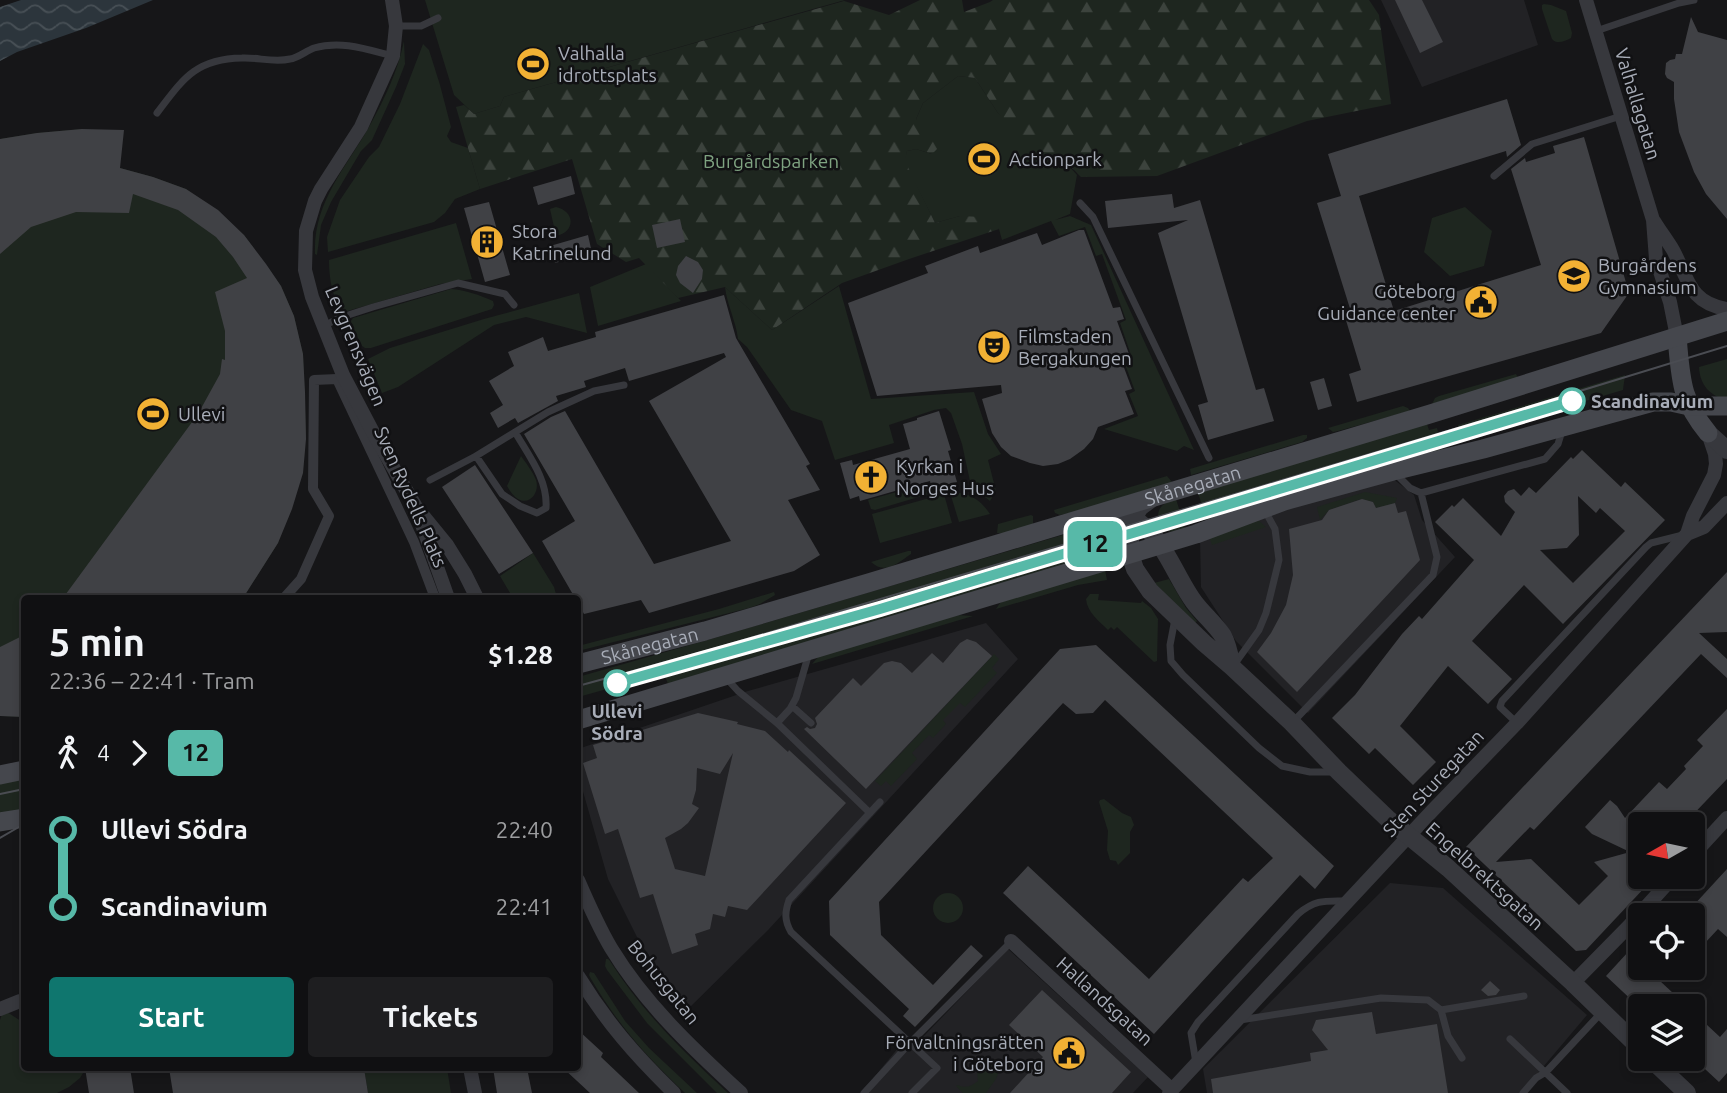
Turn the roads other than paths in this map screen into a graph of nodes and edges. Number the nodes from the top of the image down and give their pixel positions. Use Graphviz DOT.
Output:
graph roads {
  1 [pos="392,0"];
  2 [pos="1586,0"];
  3 [pos="1694,0"];
  4 [pos="1681,2"];
  5 [pos="438,18"];
  6 [pos="396,26"];
  7 [pos="1596,31"];
  8 [pos="393,56"];
  9 [pos="157,114"];
  10 [pos="1622,116"];
  11 [pos="1493,176"];
  12 [pos="1080,203"];
  13 [pos="1653,220"];
  14 [pos="514,305"];
  15 [pos="1727,309"];
  16 [pos="1721,323"];
  17 [pos="323,326"];
  18 [pos="1677,337"];
  19 [pos="1680,370"];
  20 [pos="624,385"];
  21 [pos="1689,406"];
  22 [pos="1727,406"];
  23 [pos="1564,428"];
  24 [pos="515,432"];
  25 [pos="1708,433"];
  26 [pos="1727,450"];
  27 [pos="476,456"];
  28 [pos="1209,458"];
  29 [pos="1392,471"];
  30 [pos="430,480"];
  31 [pos="1421,492"];
  32 [pos="1155,496"];
  33 [pos="1727,503"];
  34 [pos="416,508"];
  35 [pos="1264,508"];
  36 [pos="1102,512"];
  37 [pos="1133,518"];
  38 [pos="1687,534"];
  39 [pos="1160,544"];
  40 [pos="1130,554"];
  41 [pos="287,595"];
  42 [pos="434,595"];
  43 [pos="447,595"];
  44 [pos="476,595"];
  45 [pos="1176,615"];
  46 [pos="810,650"];
  47 [pos="581,663"];
  48 [pos="1233,667"];
  49 [pos="724,676"];
  50 [pos="792,706"];
  51 [pos="581,719"];
  52 [pos="776,723"];
  53 [pos="811,723"];
  54 [pos="1292,723"];
  55 [pos="1517,723"];
  56 [pos="21,771"];
  57 [pos="1339,772"];
  58 [pos="0,775"];
  59 [pos="880,802"];
  60 [pos="870,813"];
  61 [pos="21,818"];
  62 [pos="1727,818"];
  63 [pos="0,822"];
  64 [pos="1409,836"];
  65 [pos="1705,842"];
  66 [pos="581,887"];
  67 [pos="1662,889"];
  68 [pos="1349,901"];
  69 [pos="1011,941"];
  70 [pos="581,981"];
  71 [pos="1573,983"];
  72 [pos="1524,996"];
  73 [pos="20,1001"];
  74 [pos="0,1009"];
  75 [pos="1441,1010"];
  76 [pos="1602,1012"];
  77 [pos="1236,1020"];
  78 [pos="1628,1037"];
  79 [pos="1510,1039"];
  80 [pos="910,1043"];
  81 [pos="1462,1058"];
  82 [pos="1196,1064"];
  83 [pos="471,1071"];
  84 [pos="1664,1071"];
  85 [pos="1546,1072"];
  86 [pos="1170,1091"];
  87 [pos="475,1093"];
  88 [pos="674,1093"];
  89 [pos="741,1093"];
  90 [pos="864,1093"];
  91 [pos="912,1093"];
  92 [pos="1523,1093"];
  93 [pos="1567,1093"];
  94 [pos="1687,1093"];
  1 -- 6 [label="street, Levgrensvägen"];
  2 -- 7 [label="street, Valhallagatan"];
  3 -- 4 [label="lane"];
  4 -- 7 [label="lane"];
  5 -- 6 [label="lane"];
  6 -- 8 [label="street, Levgrensvägen"];
  7 -- 10 [label="street, Valhallagatan"];
  8 -- 9 [label="lane"];
  8 -- 17 [label="street, Levgrensvägen"];
  10 -- 11 [label="lane"];
  10 -- 13 [label="street, Valhallagatan"];
  12 -- 28 [label="lane"];
  13 -- 15 [label="street, Valhallagatan"];
  13 -- 18 [label="street, Valhallagatan"];
  14 -- 17 [label="lane"];
  16 -- 18 [label="main road, Skånegatan"];
  16 -- 19 [label="main road"];
  17 -- 34 [label="street, Levgrensvägen"];
  18 -- 19 [label="main road"];
  18 -- 32 [label="main road, Skånegatan"];
  19 -- 21 [label="main road"];
  20 -- 24 [label="lane"];
  21 -- 22 [label="main road"];
  21 -- 23 [label="main road"];
  21 -- 25 [label="main road"];
  23 -- 29 [label="main road"];
  23 -- 31 [label="lane"];
  24 -- 27 [label="lane"];
  24 -- 27 [label="lane"];
  25 -- 26 [label="street"];
  25 -- 38 [label="street"];
  27 -- 30 [label="lane"];
  29 -- 31 [label="lane"];
  29 -- 35 [label="main road"];
  31 -- 54 [label="lane"];
  32 -- 36 [label="main road, Skånegatan"];
  32 -- 37 [label="street"];
  33 -- 38 [label="street, Sten Sturegatan"];
  34 -- 43 [label="street, Levgrensvägen"];
  34 -- 44 [label="street, Levgrensvägen"];
  35 -- 39 [label="main road"];
  35 -- 48 [label="lane"];
  36 -- 37 [label="street"];
  36 -- 47 [label="main road, Skånegatan"];
  37 -- 39 [label="street, Engelbrektsgatan"];
  37 -- 40 [label="street"];
  38 -- 55 [label="street, Sten Sturegatan"];
  38 -- 55 [label="lane"];
  39 -- 40 [label="main road"];
  39 -- 48 [label="street, Engelbrektsgatan"];
  40 -- 45 [label="street, Engelbrektsgatan"];
  40 -- 46 [label="main road"];
  41 -- 42 [label="street, Sven Rydells Plats"];
  45 -- 48 [label="street, Engelbrektsgatan"];
  45 -- 57 [label="lane"];
  46 -- 49 [label="main road"];
  46 -- 50 [label="lane"];
  48 -- 54 [label="street, Engelbrektsgatan"];
  49 -- 51 [label="main road"];
  49 -- 52 [label="lane"];
  50 -- 52 [label="lane"];
  50 -- 53 [label="lane"];
  52 -- 60 [label="lane"];
  54 -- 57 [label="street, Engelbrektsgatan"];
  55 -- 64 [label="street, Sten Sturegatan"];
  56 -- 58 [label="main road"];
  57 -- 64 [label="street, Engelbrektsgatan"];
  59 -- 60 [label="lane"];
  60 -- 80 [label="lane"];
  61 -- 63 [label="main road"];
  62 -- 65 [label="street"];
  64 -- 68 [label="street, Sten Sturegatan"];
  64 -- 71 [label="street, Engelbrektsgatan"];
  66 -- 89 [label="street, Bohusgatan"];
  67 -- 71 [label="street"];
  68 -- 77 [label="street, Sten Sturegatan"];
  68 -- 82 [label="lane"];
  69 -- 80 [label="lane"];
  69 -- 86 [label="street, Hallandsgatan"];
  70 -- 88 [label="street"];
  71 -- 76 [label="street, Engelbrektsgatan"];
  72 -- 75 [label="lane"];
  73 -- 74 [label="street"];
  75 -- 77 [label="lane"];
  75 -- 81 [label="lane"];
  76 -- 78 [label="street, Engelbrektsgatan"];
  76 -- 85 [label="lane"];
  77 -- 82 [label="street, Sten Sturegatan"];
  79 -- 85 [label="lane"];
  80 -- 90 [label="lane"];
  80 -- 91 [label="lane"];
  82 -- 86 [label="street, Sten Sturegatan"];
  83 -- 87 [label="street"];
  84 -- 94 [label="street"];
  85 -- 92 [label="lane"];
  85 -- 93 [label="lane"];
}
